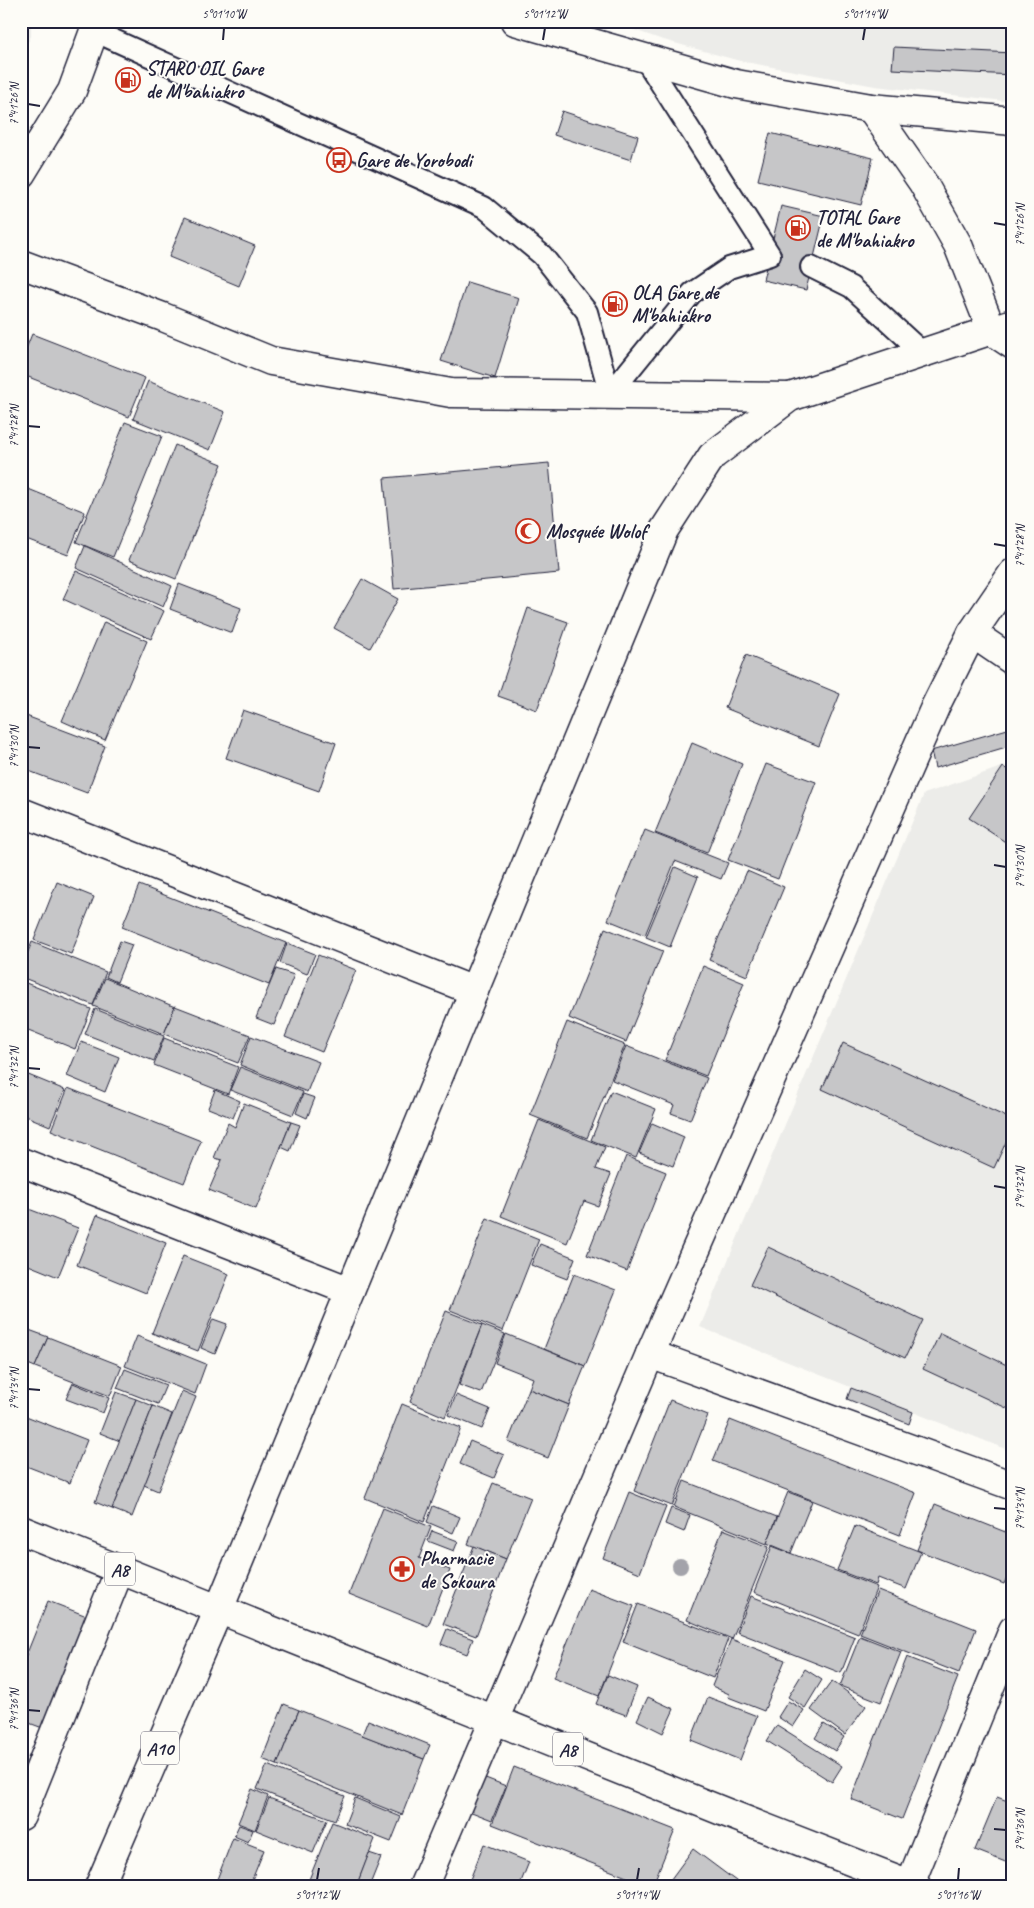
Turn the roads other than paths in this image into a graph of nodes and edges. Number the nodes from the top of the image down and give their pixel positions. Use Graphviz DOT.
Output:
graph roads {
  1 [pos="515,21"];
  2 [pos="95,26"];
  3 [pos="645,59"];
  4 [pos="871,108"];
  5 [pos="1013,121"];
  6 [pos="21,174"];
  7 [pos="21,264"];
  8 [pos="812,267"];
  9 [pos="1006,333"];
  10 [pos="923,353"];
  11 [pos="610,394"];
  12 [pos="790,397"];
  13 [pos="1013,573"];
  14 [pos="972,633"];
  15 [pos="1013,661"];
  16 [pos="21,812"];
  17 [pos="474,991"];
  18 [pos="21,1162"];
  19 [pos="350,1291"];
  20 [pos="650,1354"];
  21 [pos="1013,1486"];
  22 [pos="21,1530"];
  23 [pos="120,1568"];
  24 [pos="219,1609"];
  25 [pos="1013,1630"];
  26 [pos="494,1718"];
  27 [pos="21,1816"];
  28 [pos="914,1885"];
  29 [pos="99,1887"];
  30 [pos="423,1887"];
  1 -- 3 [label="street"];
  2 -- 6 [label="street"];
  2 -- 11 [label="lane"];
  3 -- 4 [label="street"];
  3 -- 11 [label="lane"];
  4 -- 5 [label="street"];
  4 -- 9 [label="street"];
  7 -- 11 [label="street"];
  8 -- 10 [label="lane"];
  9 -- 10 [label="street"];
  10 -- 12 [label="street"];
  11 -- 12 [label="street"];
  12 -- 17 [label="street"];
  13 -- 14 [label="street"];
  14 -- 15 [label="street"];
  14 -- 20 [label="street"];
  16 -- 17 [label="street"];
  17 -- 19 [label="street"];
  18 -- 19 [label="street"];
  19 -- 24 [label="street"];
  20 -- 21 [label="street"];
  20 -- 26 [label="street"];
  22 -- 23 [label="street, A8"];
  23 -- 24 [label="street, A8"];
  23 -- 27 [label="street"];
  24 -- 26 [label="street, A8"];
  24 -- 29 [label="street, A10"];
  25 -- 28 [label="street"];
  26 -- 28 [label="street, A8"];
  26 -- 30 [label="street"];
}
